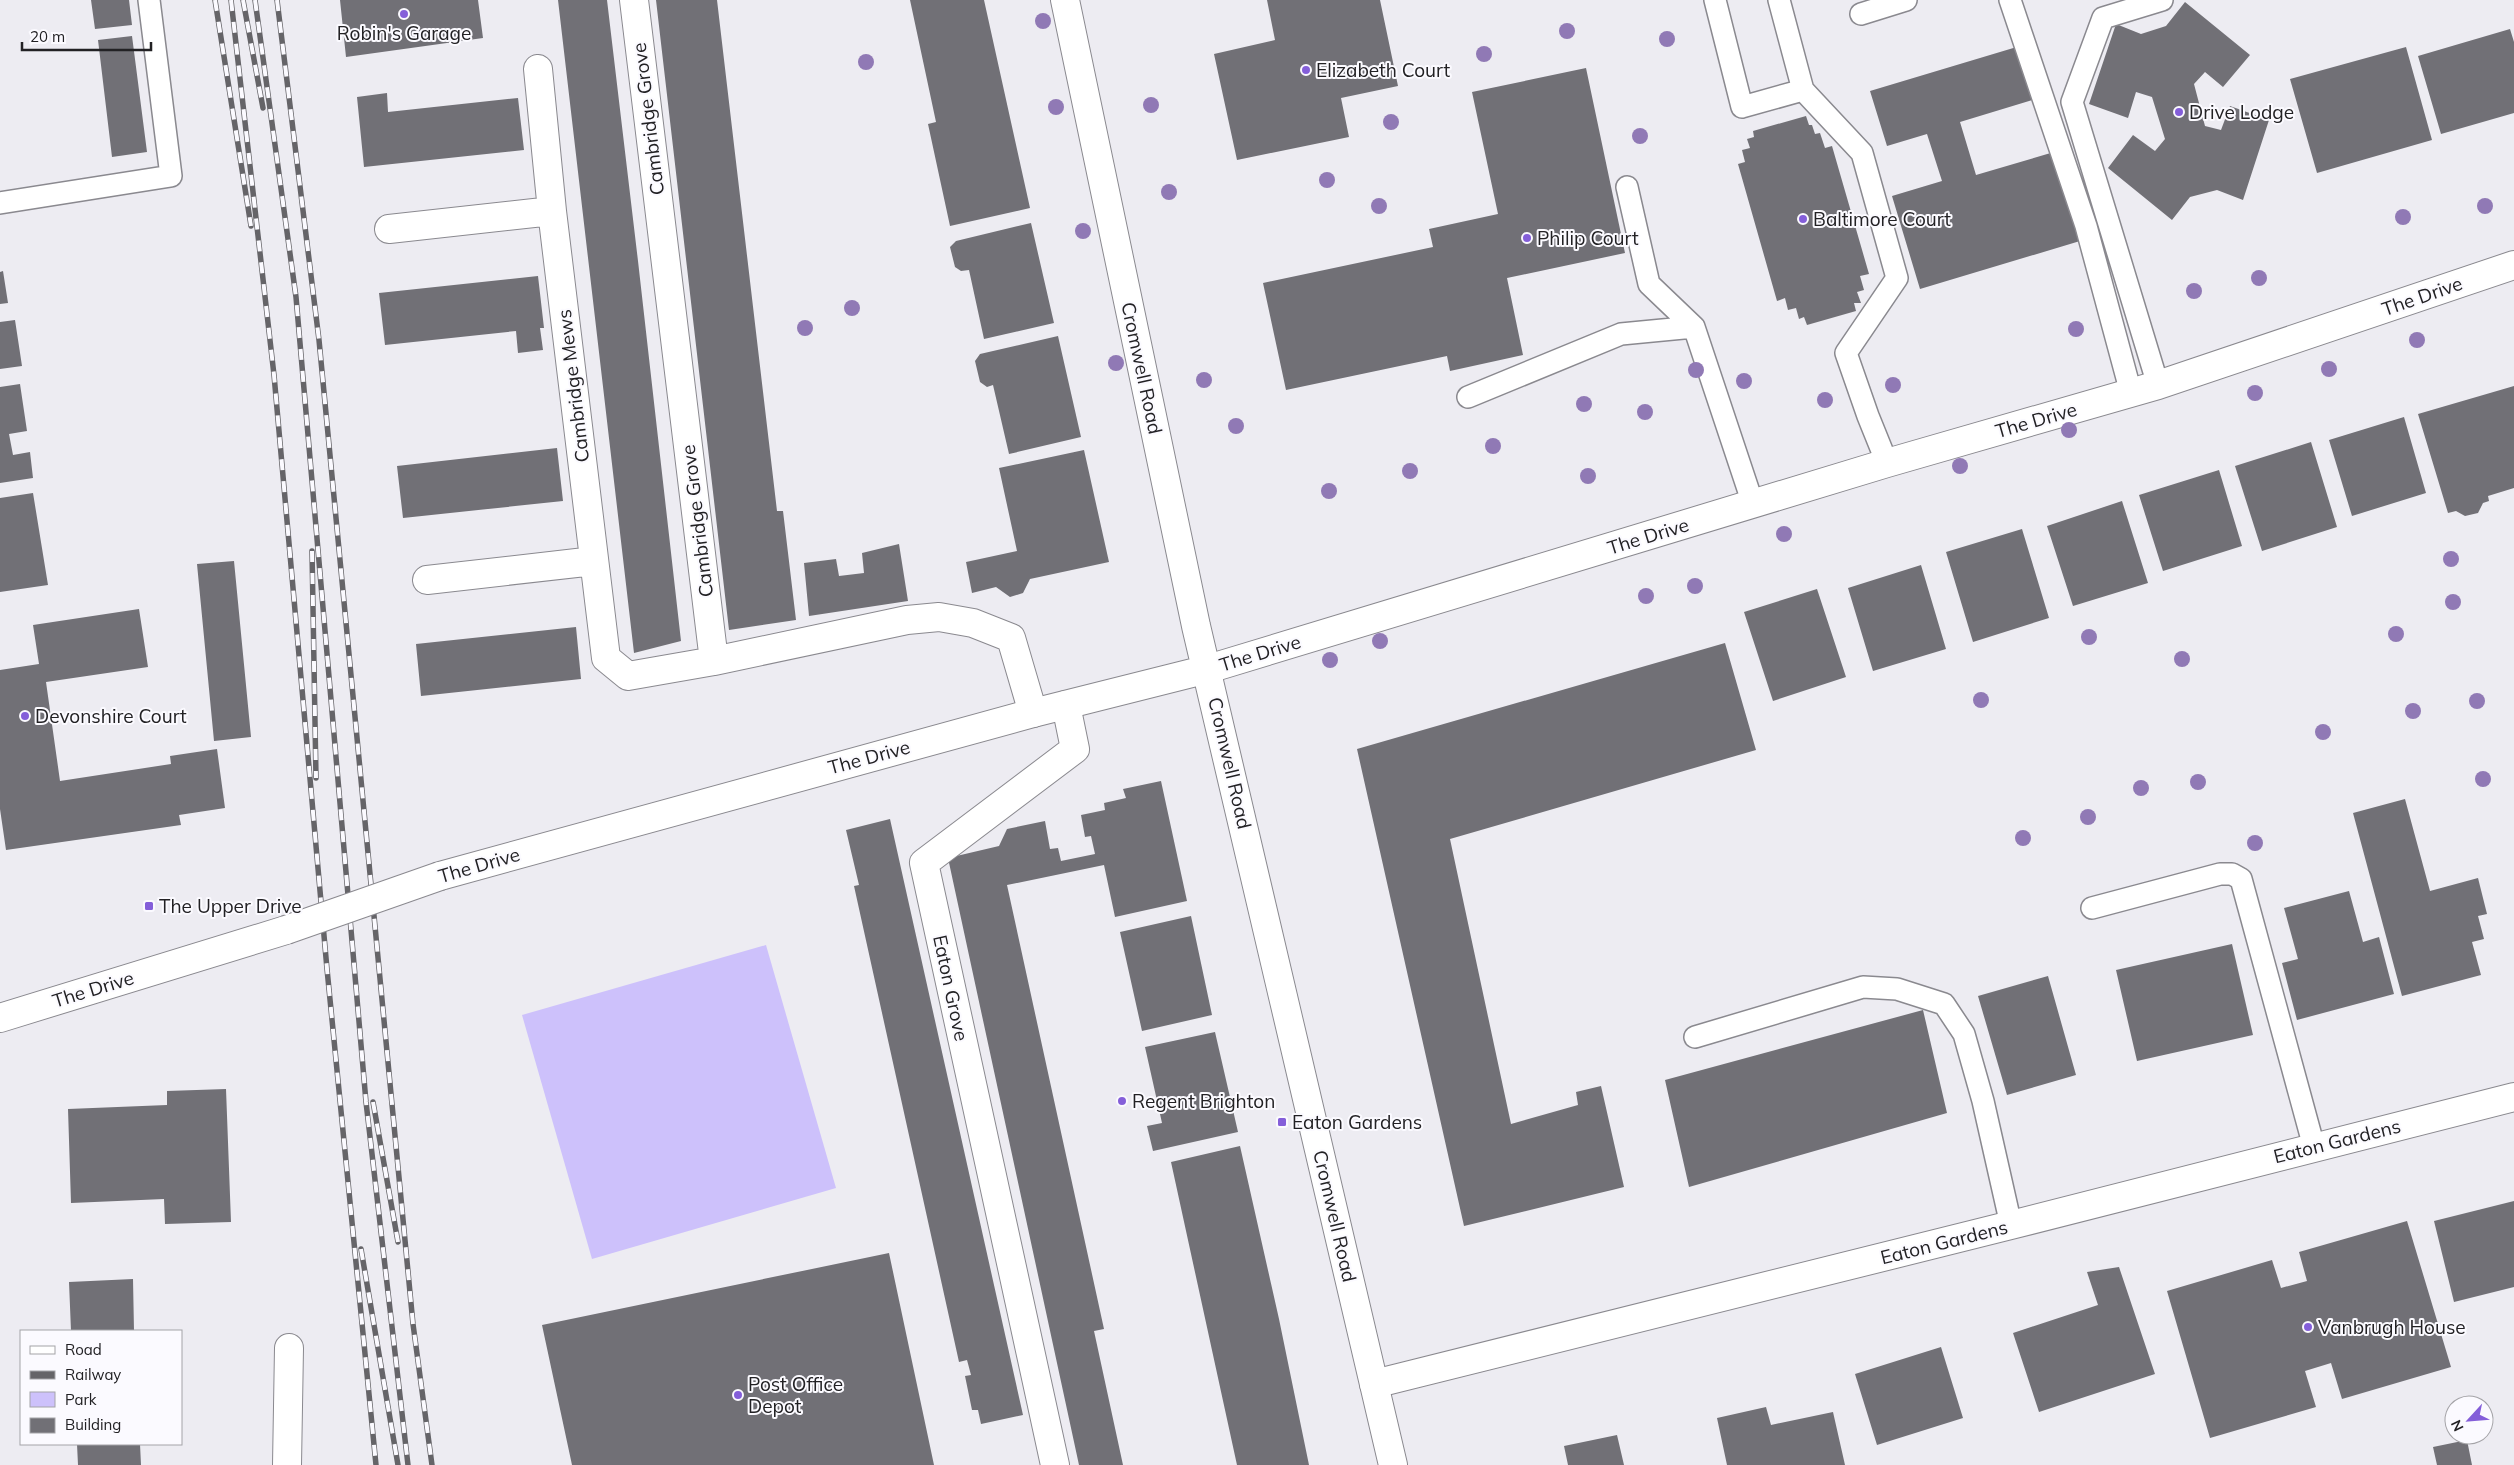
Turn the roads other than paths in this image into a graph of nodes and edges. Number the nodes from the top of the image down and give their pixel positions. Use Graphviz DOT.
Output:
graph roads {
  1 [pos="149,0"];
  2 [pos="634,0"];
  3 [pos="1065,0"];
  4 [pos="1715,0"];
  5 [pos="1779,0"];
  6 [pos="1906,0"];
  7 [pos="2010,0"];
  8 [pos="2162,0"];
  9 [pos="1861,14"];
  10 [pos="538,69"];
  11 [pos="1804,90"];
  12 [pos="1628,187"];
  13 [pos="0,203"];
  14 [pos="552,211"];
  15 [pos="389,229"];
  16 [pos="2514,265"];
  17 [pos="1694,327"];
  18 [pos="2158,385"];
  19 [pos="2131,393"];
  20 [pos="1468,397"];
  21 [pos="1888,463"];
  22 [pos="1753,504"];
  23 [pos="594,561"];
  24 [pos="426,580"];
  25 [pos="714,661"];
  26 [pos="1208,669"];
  27 [pos="1066,705"];
  28 [pos="1033,713"];
  29 [pos="2092,908"];
  30 [pos="0,1018"];
  31 [pos="1695,1037"];
  32 [pos="2514,1097"];
  33 [pos="2314,1147"];
  34 [pos="2011,1225"];
  35 [pos="289,1348"];
  36 [pos="1374,1384"];
  37 [pos="287,1465"];
  38 [pos="1054,1465"];
  39 [pos="1393,1465"];
  1 -- 13 [label="lane"];
  2 -- 25 [label="street, Cambridge Grove"];
  3 -- 26 [label="street, Cromwell Road"];
  4 -- 11 [label="lane"];
  5 -- 11 [label="lane"];
  6 -- 9 [label="lane"];
  7 -- 19 [label="lane"];
  8 -- 18 [label="lane"];
  10 -- 14 [label="street, Cambridge Mews"];
  11 -- 21 [label="lane"];
  12 -- 17 [label="lane"];
  14 -- 15 [label="street"];
  14 -- 23 [label="street, Cambridge Mews"];
  16 -- 18 [label="street, The Drive"];
  17 -- 20 [label="lane"];
  17 -- 22 [label="lane"];
  18 -- 19 [label="street, The Drive"];
  19 -- 21 [label="street, The Drive"];
  21 -- 22 [label="street, The Drive"];
  22 -- 26 [label="street, The Drive"];
  23 -- 24 [label="street"];
  23 -- 25 [label="street, Cambridge Mews"];
  25 -- 28 [label="street"];
  26 -- 27 [label="street, The Drive"];
  26 -- 36 [label="street, Cromwell Road"];
  27 -- 28 [label="street, The Drive"];
  27 -- 38 [label="street, Eaton Grove"];
  28 -- 30 [label="street, The Drive, bridge"];
  29 -- 33 [label="lane"];
  31 -- 34 [label="lane"];
  32 -- 33 [label="street, Eaton Gardens"];
  33 -- 34 [label="street, Eaton Gardens"];
  34 -- 36 [label="street, Eaton Gardens"];
  35 -- 37 [label="street"];
  36 -- 39 [label="street, Cromwell Road"];
}
